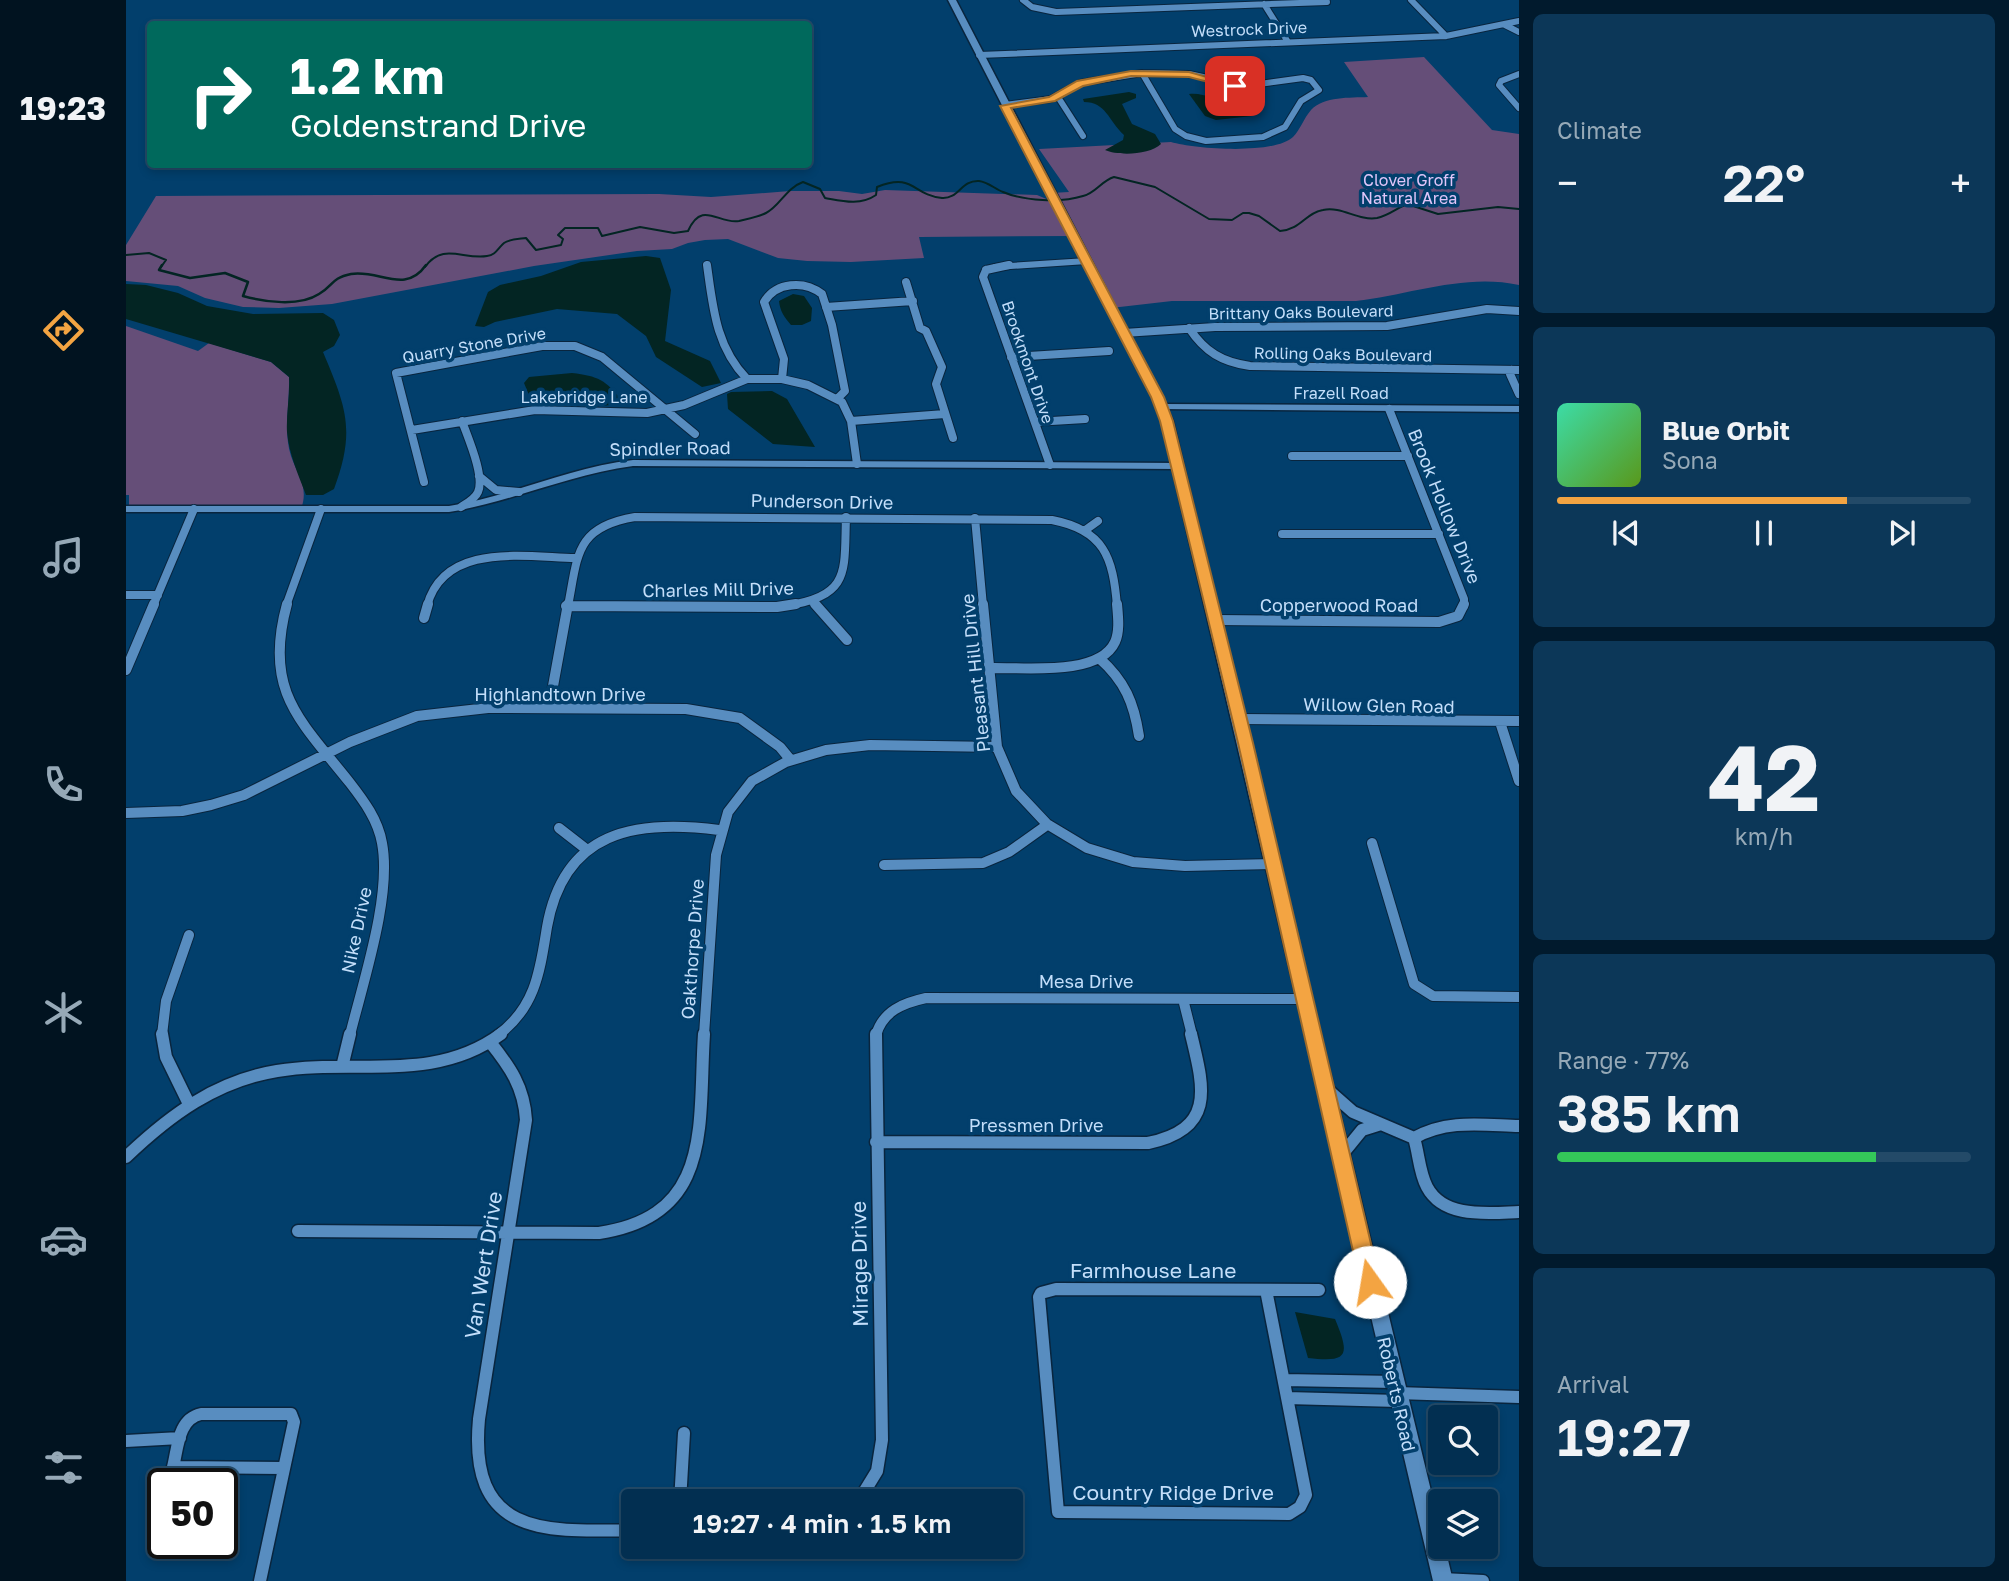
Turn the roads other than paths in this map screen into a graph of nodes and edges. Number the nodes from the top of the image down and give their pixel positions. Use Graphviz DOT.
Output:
graph roads {
  1 [pos="952,0"];
  2 [pos="958,0"];
  3 [pos="1023,0"];
  4 [pos="1108,0"];
  5 [pos="1411,0"];
  6 [pos="1280,2"];
  7 [pos="1327,2"];
  8 [pos="1197,3"];
  9 [pos="1264,4"];
  10 [pos="1112,9"];
  11 [pos="1519,21"];
  12 [pos="1506,25"];
  13 [pos="1519,32"];
  14 [pos="1447,36"];
  15 [pos="1288,42"];
  16 [pos="979,55"];
  17 [pos="1142,73"];
  18 [pos="1519,74"];
  19 [pos="1058,97"];
  20 [pos="1005,106"];
  21 [pos="1519,108"];
  22 [pos="1083,136"];
  23 [pos="1087,261"];
  24 [pos="707,265"];
  25 [pos="906,282"];
  26 [pos="913,302"];
  27 [pos="826,307"];
  28 [pos="1519,311"];
  29 [pos="1189,328"];
  30 [pos="1124,332"];
  31 [pos="1109,351"];
  32 [pos="1012,357"];
  33 [pos="1517,371"];
  34 [pos="747,379"];
  35 [pos="782,379"];
  36 [pos="1519,394"];
  37 [pos="838,398"];
  38 [pos="1162,407"];
  39 [pos="1389,409"];
  40 [pos="1519,409"];
  41 [pos="662,410"];
  42 [pos="946,414"];
  43 [pos="1085,419"];
  44 [pos="462,421"];
  45 [pos="851,421"];
  46 [pos="1035,422"];
  47 [pos="412,430"];
  48 [pos="695,434"];
  49 [pos="953,438"];
  50 [pos="1292,456"];
  51 [pos="1408,456"];
  52 [pos="857,464"];
  53 [pos="1050,465"];
  54 [pos="1178,466"];
  55 [pos="479,476"];
  56 [pos="424,482"];
  57 [pos="523,492"];
  58 [pos="461,508"];
  59 [pos="126,509"];
  60 [pos="194,509"];
  61 [pos="321,509"];
  62 [pos="846,517"];
  63 [pos="975,518"];
  64 [pos="1098,521"];
  65 [pos="1084,531"];
  66 [pos="1282,534"];
  67 [pos="1439,534"];
  68 [pos="575,558"];
  69 [pos="126,595"];
  70 [pos="158,595"];
  71 [pos="813,601"];
  72 [pos="566,606"];
  73 [pos="1460,615"];
  74 [pos="424,618"];
  75 [pos="1216,620"];
  76 [pos="847,640"];
  77 [pos="1099,658"];
  78 [pos="990,668"];
  79 [pos="126,670"];
  80 [pos="549,708"];
  81 [pos="1240,719"];
  82 [pos="1500,722"];
  83 [pos="1519,722"];
  84 [pos="1139,736"];
  85 [pos="998,747"];
  86 [pos="326,754"];
  87 [pos="789,758"];
  88 [pos="1519,781"];
  89 [pos="126,813"];
  90 [pos="1046,825"];
  91 [pos="559,828"];
  92 [pos="719,830"];
  93 [pos="1372,843"];
  94 [pos="586,849"];
  95 [pos="1274,864"];
  96 [pos="884,866"];
  97 [pos="189,935"];
  98 [pos="1519,997"];
  99 [pos="1183,999"];
  100 [pos="1303,999"];
  101 [pos="878,1025"];
  102 [pos="490,1042"];
  103 [pos="342,1067"];
  104 [pos="1324,1086"];
  105 [pos="188,1102"];
  106 [pos="1382,1124"];
  107 [pos="1519,1126"];
  108 [pos="1414,1138"];
  109 [pos="876,1142"];
  110 [pos="126,1157"];
  111 [pos="1340,1157"];
  112 [pos="1519,1212"];
  113 [pos="298,1231"];
  114 [pos="507,1231"];
  115 [pos="1266,1290"];
  116 [pos="1319,1290"];
  117 [pos="1284,1380"];
  118 [pos="1397,1392"];
  119 [pos="1519,1397"];
  120 [pos="1287,1398"];
  121 [pos="684,1433"];
  122 [pos="180,1438"];
  123 [pos="126,1441"];
  124 [pos="283,1468"];
  125 [pos="681,1489"];
  126 [pos="866,1489"];
  127 [pos="1058,1512"];
  128 [pos="621,1530"];
  129 [pos="1443,1580"];
  130 [pos="260,1581"];
  131 [pos="1483,1581"];
  1 -- 16 [label="main road, Roberts Road"];
  2 -- 16 [label="main road, Roberts Road"];
  3 -- 10 [label="street"];
  4 -- 10 [label="street"];
  5 -- 14 [label="street"];
  6 -- 7 [label="street"];
  6 -- 9 [label="street"];
  8 -- 9 [label="street"];
  8 -- 10 [label="street"];
  9 -- 15 [label="street"];
  11 -- 12 [label="street, Westrock Drive"];
  12 -- 13 [label="street"];
  12 -- 14 [label="street, Westrock Drive"];
  14 -- 15 [label="street, Westrock Drive"];
  15 -- 16 [label="street, Westrock Drive"];
  16 -- 20 [label="main road, Roberts Road"];
  17 -- 17 [label="street"];
  17 -- 19 [label="street"];
  18 -- 21 [label="street"];
  19 -- 20 [label="street"];
  19 -- 22 [label="street"];
  20 -- 23 [label="main road, Roberts Road"];
  23 -- 30 [label="main road, Roberts Road"];
  23 -- 32 [label="street, Brookmont Drive"];
  24 -- 34 [label="street"];
  25 -- 26 [label="street"];
  26 -- 27 [label="street"];
  26 -- 42 [label="street"];
  27 -- 35 [label="street"];
  27 -- 37 [label="street"];
  28 -- 29 [label="street, Brittany Oaks Boulevard"];
  29 -- 30 [label="street, Brittany Oaks Boulevard"];
  29 -- 33 [label="street, Rolling Oaks Boulevard"];
  30 -- 38 [label="main road, Roberts Road"];
  31 -- 32 [label="street"];
  32 -- 46 [label="street, Brookmont Drive"];
  33 -- 36 [label="street, Rolling Oaks Boulevard"];
  34 -- 35 [label="street, Lakebridge Lane"];
  34 -- 41 [label="street, Lakebridge Lane"];
  35 -- 37 [label="street, Lakebridge Lane"];
  37 -- 45 [label="street"];
  38 -- 39 [label="street, Frazell Road"];
  38 -- 54 [label="main road, Roberts Road"];
  39 -- 40 [label="street, Frazell Road"];
  39 -- 51 [label="street, Brook Hollow Drive"];
  41 -- 44 [label="street, Lakebridge Lane"];
  41 -- 47 [label="street, Quarry Stone Drive"];
  41 -- 48 [label="street, Quarry Stone Drive"];
  42 -- 45 [label="street"];
  42 -- 49 [label="street"];
  43 -- 46 [label="street"];
  44 -- 47 [label="street, Lakebridge Lane"];
  44 -- 55 [label="street"];
  45 -- 52 [label="street"];
  46 -- 53 [label="street, Brookmont Drive"];
  47 -- 56 [label="street"];
  50 -- 51 [label="street"];
  51 -- 67 [label="street, Brook Hollow Drive"];
  52 -- 53 [label="street, Spindler Road"];
  52 -- 57 [label="street, Spindler Road"];
  53 -- 54 [label="street, Spindler Road"];
  54 -- 75 [label="main road, Roberts Road"];
  55 -- 57 [label="street"];
  55 -- 58 [label="street"];
  57 -- 58 [label="street, Spindler Road"];
  58 -- 61 [label="street, Spindler Road"];
  59 -- 60 [label="street, Spindler Road"];
  60 -- 61 [label="street, Spindler Road"];
  60 -- 70 [label="street"];
  61 -- 86 [label="street, Nike Drive"];
  62 -- 63 [label="street, Punderson Drive"];
  62 -- 68 [label="street, Punderson Drive"];
  62 -- 71 [label="street, Charles Mill Drive"];
  63 -- 65 [label="street, Punderson Drive"];
  63 -- 78 [label="street, Pleasant Hill Drive"];
  64 -- 65 [label="street"];
  65 -- 77 [label="street"];
  66 -- 67 [label="street"];
  67 -- 73 [label="street, Brook Hollow Drive"];
  68 -- 72 [label="street"];
  68 -- 74 [label="street"];
  69 -- 70 [label="street"];
  70 -- 79 [label="street"];
  71 -- 72 [label="street, Charles Mill Drive"];
  71 -- 76 [label="street"];
  72 -- 80 [label="street"];
  73 -- 75 [label="street, Copperwood Road"];
  75 -- 81 [label="main road, Roberts Road"];
  77 -- 78 [label="street"];
  77 -- 84 [label="street"];
  78 -- 85 [label="street, Pleasant Hill Drive"];
  80 -- 86 [label="street, Highlandtown Drive"];
  80 -- 87 [label="street, Highlandtown Drive"];
  81 -- 82 [label="street, Willow Glen Road"];
  81 -- 95 [label="main road, Roberts Road"];
  82 -- 83 [label="street, Willow Glen Road"];
  82 -- 88 [label="street"];
  85 -- 87 [label="street, Oakthorpe Drive"];
  85 -- 90 [label="street, Pleasant Hill Drive"];
  86 -- 89 [label="street, Highlandtown Drive"];
  86 -- 103 [label="street, Nike Drive"];
  87 -- 92 [label="street, Oakthorpe Drive"];
  90 -- 95 [label="street, Pleasant Hill Drive"];
  90 -- 96 [label="street"];
  91 -- 94 [label="street"];
  92 -- 94 [label="street"];
  92 -- 114 [label="street, Oakthorpe Drive"];
  93 -- 98 [label="street"];
  94 -- 102 [label="street"];
  95 -- 100 [label="main road, Roberts Road"];
  97 -- 105 [label="street"];
  99 -- 100 [label="street, Mesa Drive"];
  99 -- 101 [label="street, Mesa Drive"];
  99 -- 109 [label="street, Pressmen Drive"];
  100 -- 104 [label="main road, Roberts Road"];
  101 -- 109 [label="street, Mirage Drive"];
  102 -- 103 [label="street"];
  102 -- 114 [label="street, Van Wert Drive"];
  103 -- 105 [label="street"];
  104 -- 106 [label="street"];
  104 -- 111 [label="main road, Roberts Road"];
  105 -- 110 [label="street"];
  106 -- 108 [label="street"];
  106 -- 111 [label="street"];
  107 -- 108 [label="street"];
  108 -- 112 [label="street"];
  109 -- 126 [label="street, Mirage Drive"];
  111 -- 118 [label="main road, Roberts Road"];
  113 -- 114 [label="street, Oakthorpe Drive"];
  114 -- 128 [label="street, Van Wert Drive"];
  115 -- 116 [label="street, Farmhouse Lane"];
  115 -- 117 [label="street, Country Ridge Drive"];
  115 -- 127 [label="street, Farmhouse Lane"];
  117 -- 118 [label="street"];
  117 -- 120 [label="street, Country Ridge Drive"];
  118 -- 119 [label="street"];
  118 -- 120 [label="street"];
  118 -- 129 [label="main road, Roberts Road"];
  120 -- 127 [label="street, Country Ridge Drive"];
  121 -- 125 [label="street"];
  122 -- 123 [label="street"];
  122 -- 124 [label="street"];
  122 -- 124 [label="street"];
  124 -- 130 [label="street"];
  129 -- 131 [label="street"];
}
